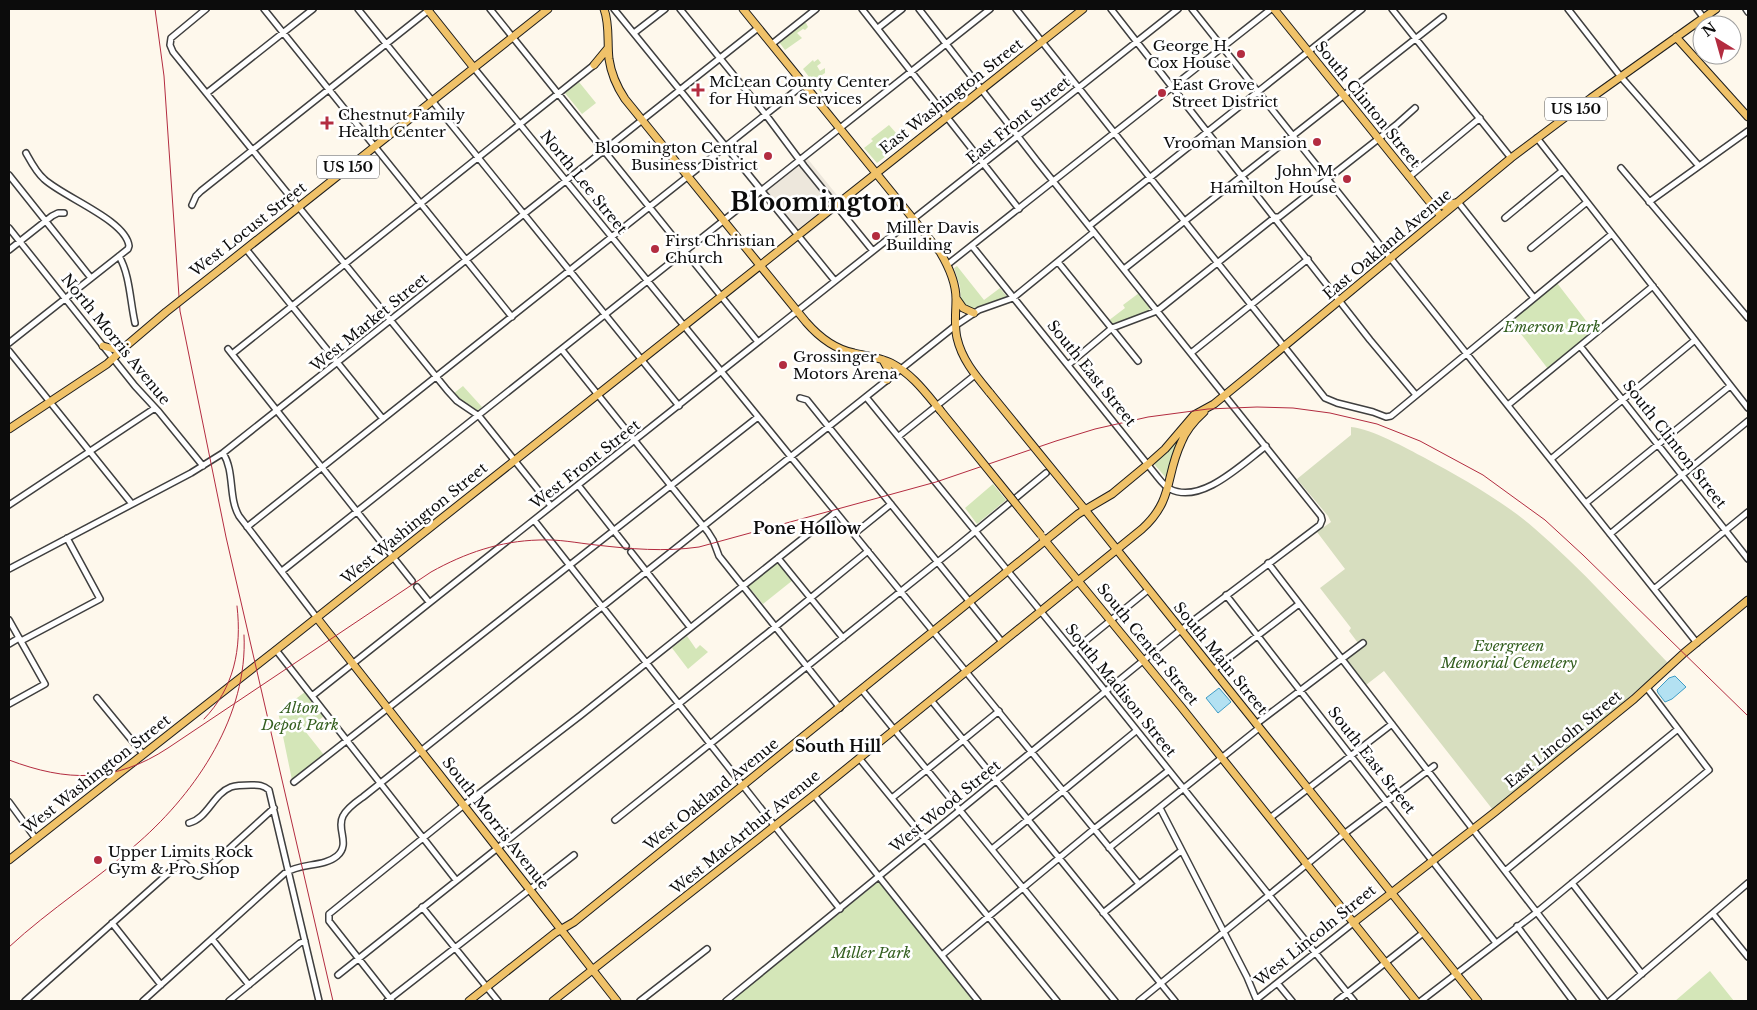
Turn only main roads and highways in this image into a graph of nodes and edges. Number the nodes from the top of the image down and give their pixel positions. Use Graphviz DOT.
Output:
graph roads {
  1 [pos="428,9"];
  2 [pos="548,9"];
  3 [pos="604,9"];
  4 [pos="743,9"];
  5 [pos="1083,9"];
  6 [pos="1273,9"];
  7 [pos="1716,9"];
  8 [pos="1676,37"];
  9 [pos="608,48"];
  10 [pos="474,68"];
  11 [pos="612,72"];
  12 [pos="1748,117"];
  13 [pos="876,173"];
  14 [pos="1457,202"];
  15 [pos="1431,204"];
  16 [pos="836,205"];
  17 [pos="1440,216"];
  18 [pos="760,266"];
  19 [pos="956,298"];
  20 [pos="974,313"];
  21 [pos="103,346"];
  22 [pos="124,348"];
  23 [pos="883,360"];
  24 [pos="887,380"];
  25 [pos="1214,404"];
  26 [pos="9,429"];
  27 [pos="1083,507"];
  28 [pos="1043,538"];
  29 [pos="1116,550"];
  30 [pos="1078,580"];
  31 [pos="1748,600"];
  32 [pos="317,618"];
  33 [pos="9,860"];
  34 [pos="1391,893"];
  35 [pos="1353,923"];
  36 [pos="561,930"];
  37 [pos="593,970"];
  38 [pos="469,1001"];
  39 [pos="553,1001"];
  40 [pos="617,1001"];
  41 [pos="1416,1001"];
  42 [pos="1478,1001"];
  1 -- 10 [label="main road, North Lee Street"];
  2 -- 10 [label="main road, West Locust Street / US 150"];
  3 -- 9 [label="main road"];
  4 -- 13 [label="main road"];
  5 -- 13 [label="main road, East Washington Street"];
  6 -- 15 [label="main road, South Clinton Street"];
  7 -- 8 [label="main road, East Oakland Avenue"];
  8 -- 12 [label="main road"];
  8 -- 14 [label="main road, East Oakland Avenue / US 150"];
  9 -- 11 [label="main road"];
  9 -- 11 [label="main road"];
  10 -- 22 [label="main road, West Locust Street / US 150, bridge"];
  11 -- 18 [label="main road"];
  13 -- 16 [label="main road, East Washington Street"];
  13 -- 19 [label="main road"];
  14 -- 15 [label="main road"];
  14 -- 17 [label="main road, East Oakland Avenue / US 150"];
  15 -- 17 [label="main road, South Clinton Street"];
  16 -- 18 [label="main road, West Washington Street"];
  17 -- 25 [label="main road, East Oakland Avenue"];
  18 -- 23 [label="main road, South Center Street"];
  18 -- 32 [label="main road, West Washington Street"];
  19 -- 20 [label="main road"];
  19 -- 27 [label="main road, South Main Street, bridge"];
  21 -- 22 [label="main road"];
  22 -- 26 [label="main road, West Locust Street / US 150"];
  23 -- 24 [label="main road"];
  23 -- 28 [label="main road, South Center Street, bridge"];
  25 -- 27 [label="main road, East Oakland Avenue"];
  25 -- 29 [label="main road, West MacArthur Avenue"];
  27 -- 28 [label="main road, West Oakland Avenue"];
  27 -- 29 [label="main road, South Main Street"];
  28 -- 30 [label="main road, South Center Street"];
  28 -- 36 [label="main road, West Oakland Avenue"];
  29 -- 30 [label="main road, West MacArthur Avenue"];
  29 -- 34 [label="main road, South Main Street"];
  30 -- 35 [label="main road, South Center Street"];
  30 -- 37 [label="main road, West MacArthur Avenue"];
  31 -- 34 [label="main road, East Lincoln Street"];
  32 -- 33 [label="main road, West Washington Street"];
  32 -- 36 [label="main road, South Morris Avenue"];
  34 -- 35 [label="main road, West Lincoln Street"];
  34 -- 42 [label="main road, South Main Street"];
  35 -- 41 [label="main road, South Center Street"];
  36 -- 37 [label="main road, South Morris Avenue"];
  36 -- 38 [label="main road, West Oakland Avenue"];
  37 -- 39 [label="main road, West MacArthur Avenue"];
  37 -- 40 [label="main road, South Morris Avenue"];
}
